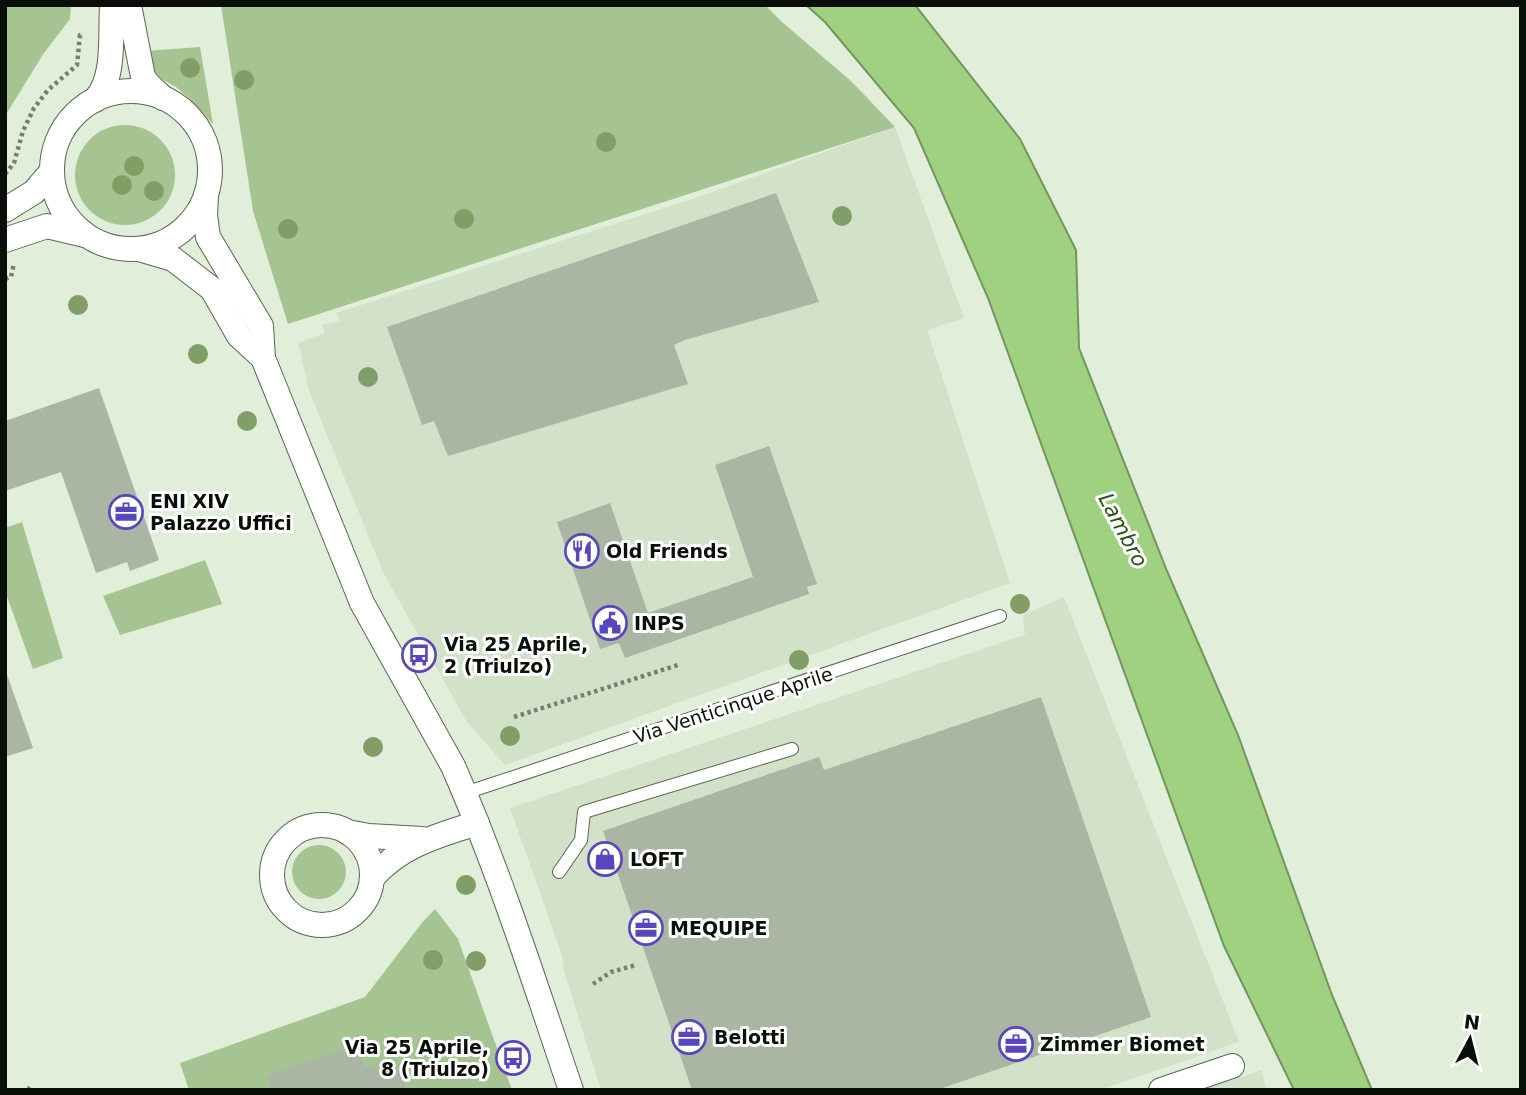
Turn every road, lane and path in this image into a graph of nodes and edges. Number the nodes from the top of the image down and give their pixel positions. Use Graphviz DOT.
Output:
graph roads {
  1 [pos="112,5"];
  2 [pos="129,5"];
  3 [pos="83,35"];
  4 [pos="164,99"];
  5 [pos="95,100"];
  6 [pos="52,171"];
  7 [pos="5,174"];
  8 [pos="206,195"];
  9 [pos="5,210"];
  10 [pos="88,236"];
  11 [pos="11,248"];
  12 [pos="138,249"];
  13 [pos="5,279"];
  14 [pos="263,358"];
  15 [pos="1000,616"];
  16 [pos="678,665"];
  17 [pos="514,717"];
  18 [pos="792,750"];
  19 [pos="465,793"];
  20 [pos="477,823"];
  21 [pos="347,832"];
  22 [pos="427,838"];
  23 [pos="559,872"];
  24 [pos="372,878"];
  25 [pos="636,965"];
  26 [pos="593,984"];
  27 [pos="1232,1066"];
  28 [pos="571,1090"];
  29 [pos="1161,1090"];
  1 -- 5 [label="street"];
  2 -- 4 [label="street"];
  3 -- 7 [label="path"];
  4 -- 5 [label="street"];
  4 -- 8 [label="street"];
  5 -- 6 [label="street"];
  6 -- 9 [label="street"];
  6 -- 10 [label="street"];
  8 -- 12 [label="street"];
  8 -- 14 [label="street"];
  10 -- 11 [label="street"];
  10 -- 12 [label="street"];
  11 -- 13 [label="path"];
  12 -- 14 [label="street"];
  14 -- 19 [label="street"];
  15 -- 19 [label="lane, Via Venticinque Aprile"];
  16 -- 17 [label="path"];
  18 -- 23 [label="lane"];
  19 -- 20 [label="street"];
  20 -- 22 [label="street"];
  20 -- 28 [label="street"];
  21 -- 22 [label="street"];
  21 -- 24 [label="street"];
  21 -- 24 [label="street"];
  22 -- 24 [label="street"];
  25 -- 26 [label="path"];
  27 -- 29 [label="street"];
}
